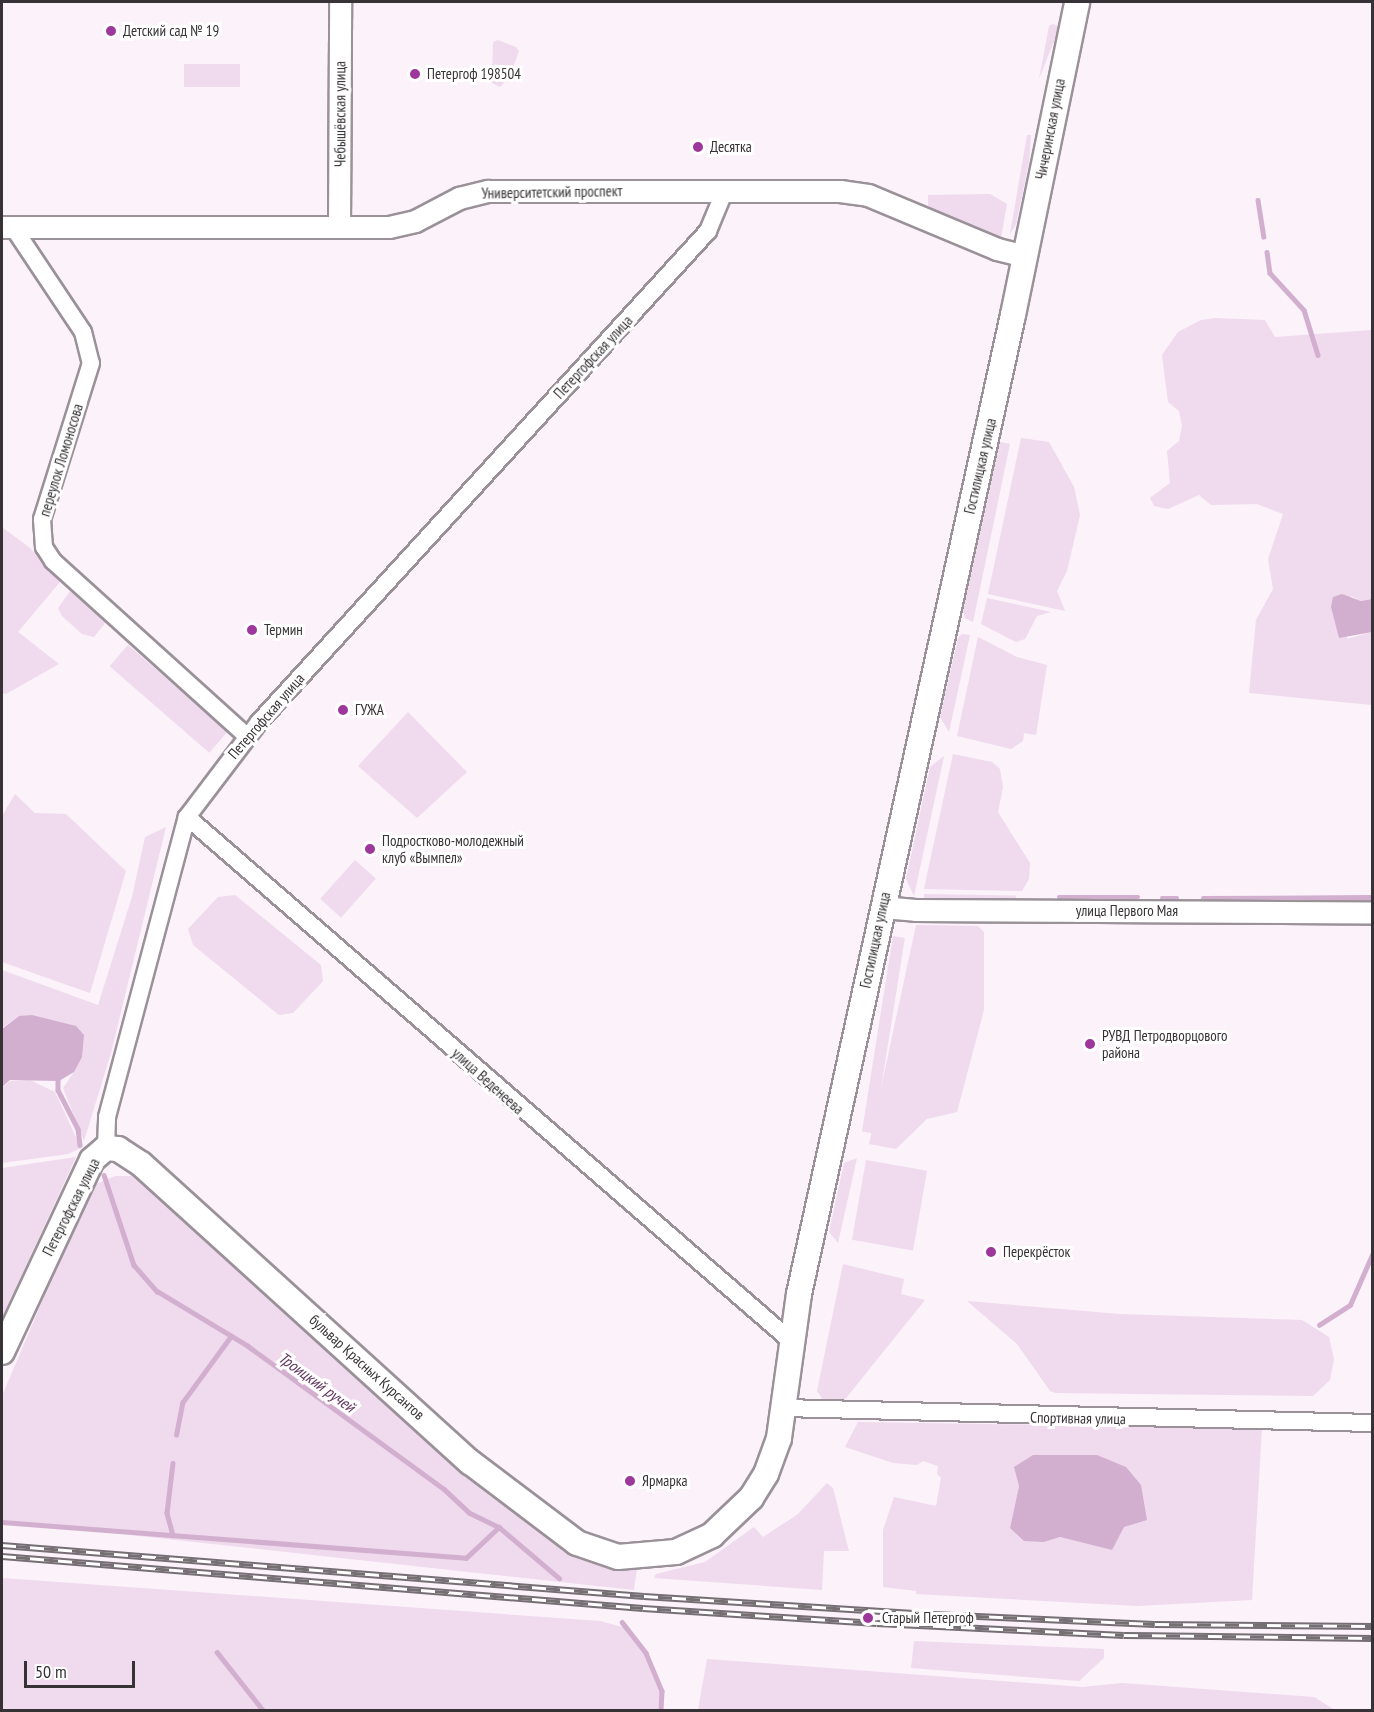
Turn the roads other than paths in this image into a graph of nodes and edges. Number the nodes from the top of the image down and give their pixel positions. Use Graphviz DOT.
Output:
graph roads {
  1 [pos="340,2"];
  2 [pos="1077,2"];
  3 [pos="725,190"];
  4 [pos="7,227"];
  5 [pos="339,227"];
  6 [pos="1025,256"];
  7 [pos="247,736"];
  8 [pos="187,817"];
  9 [pos="882,907"];
  10 [pos="1372,912"];
  11 [pos="105,1148"];
  12 [pos="791,1341"];
  13 [pos="2,1352"];
  14 [pos="783,1407"];
  15 [pos="1372,1423"];
  16 [pos="644,1556"];
  1 -- 5 [label="street, Чебышёвская улица"];
  2 -- 6 [label="main road, Чичеринская улица"];
  3 -- 5 [label="street, Университетский проспект"];
  3 -- 6 [label="street, Университетский проспект"];
  3 -- 7 [label="street, Петергофская улица"];
  4 -- 5 [label="street, Университетский проспект"];
  4 -- 7 [label="street, переулок Ломоносова"];
  6 -- 9 [label="main road, Гостилицкая улица"];
  7 -- 8 [label="street, Петергофская улица"];
  8 -- 11 [label="street, Петергофская улица"];
  8 -- 12 [label="street, улица Веденеева"];
  9 -- 10 [label="street, улица Первого Мая"];
  9 -- 12 [label="main road, Гостилицкая улица"];
  11 -- 13 [label="main road, Петергофская улица"];
  11 -- 16 [label="main road, бульвар Красных Курсантов"];
  12 -- 14 [label="main road, Гостилицкая улица"];
  14 -- 15 [label="street, Спортивная улица"];
  14 -- 16 [label="main road, Гостилицкая улица"];
}
